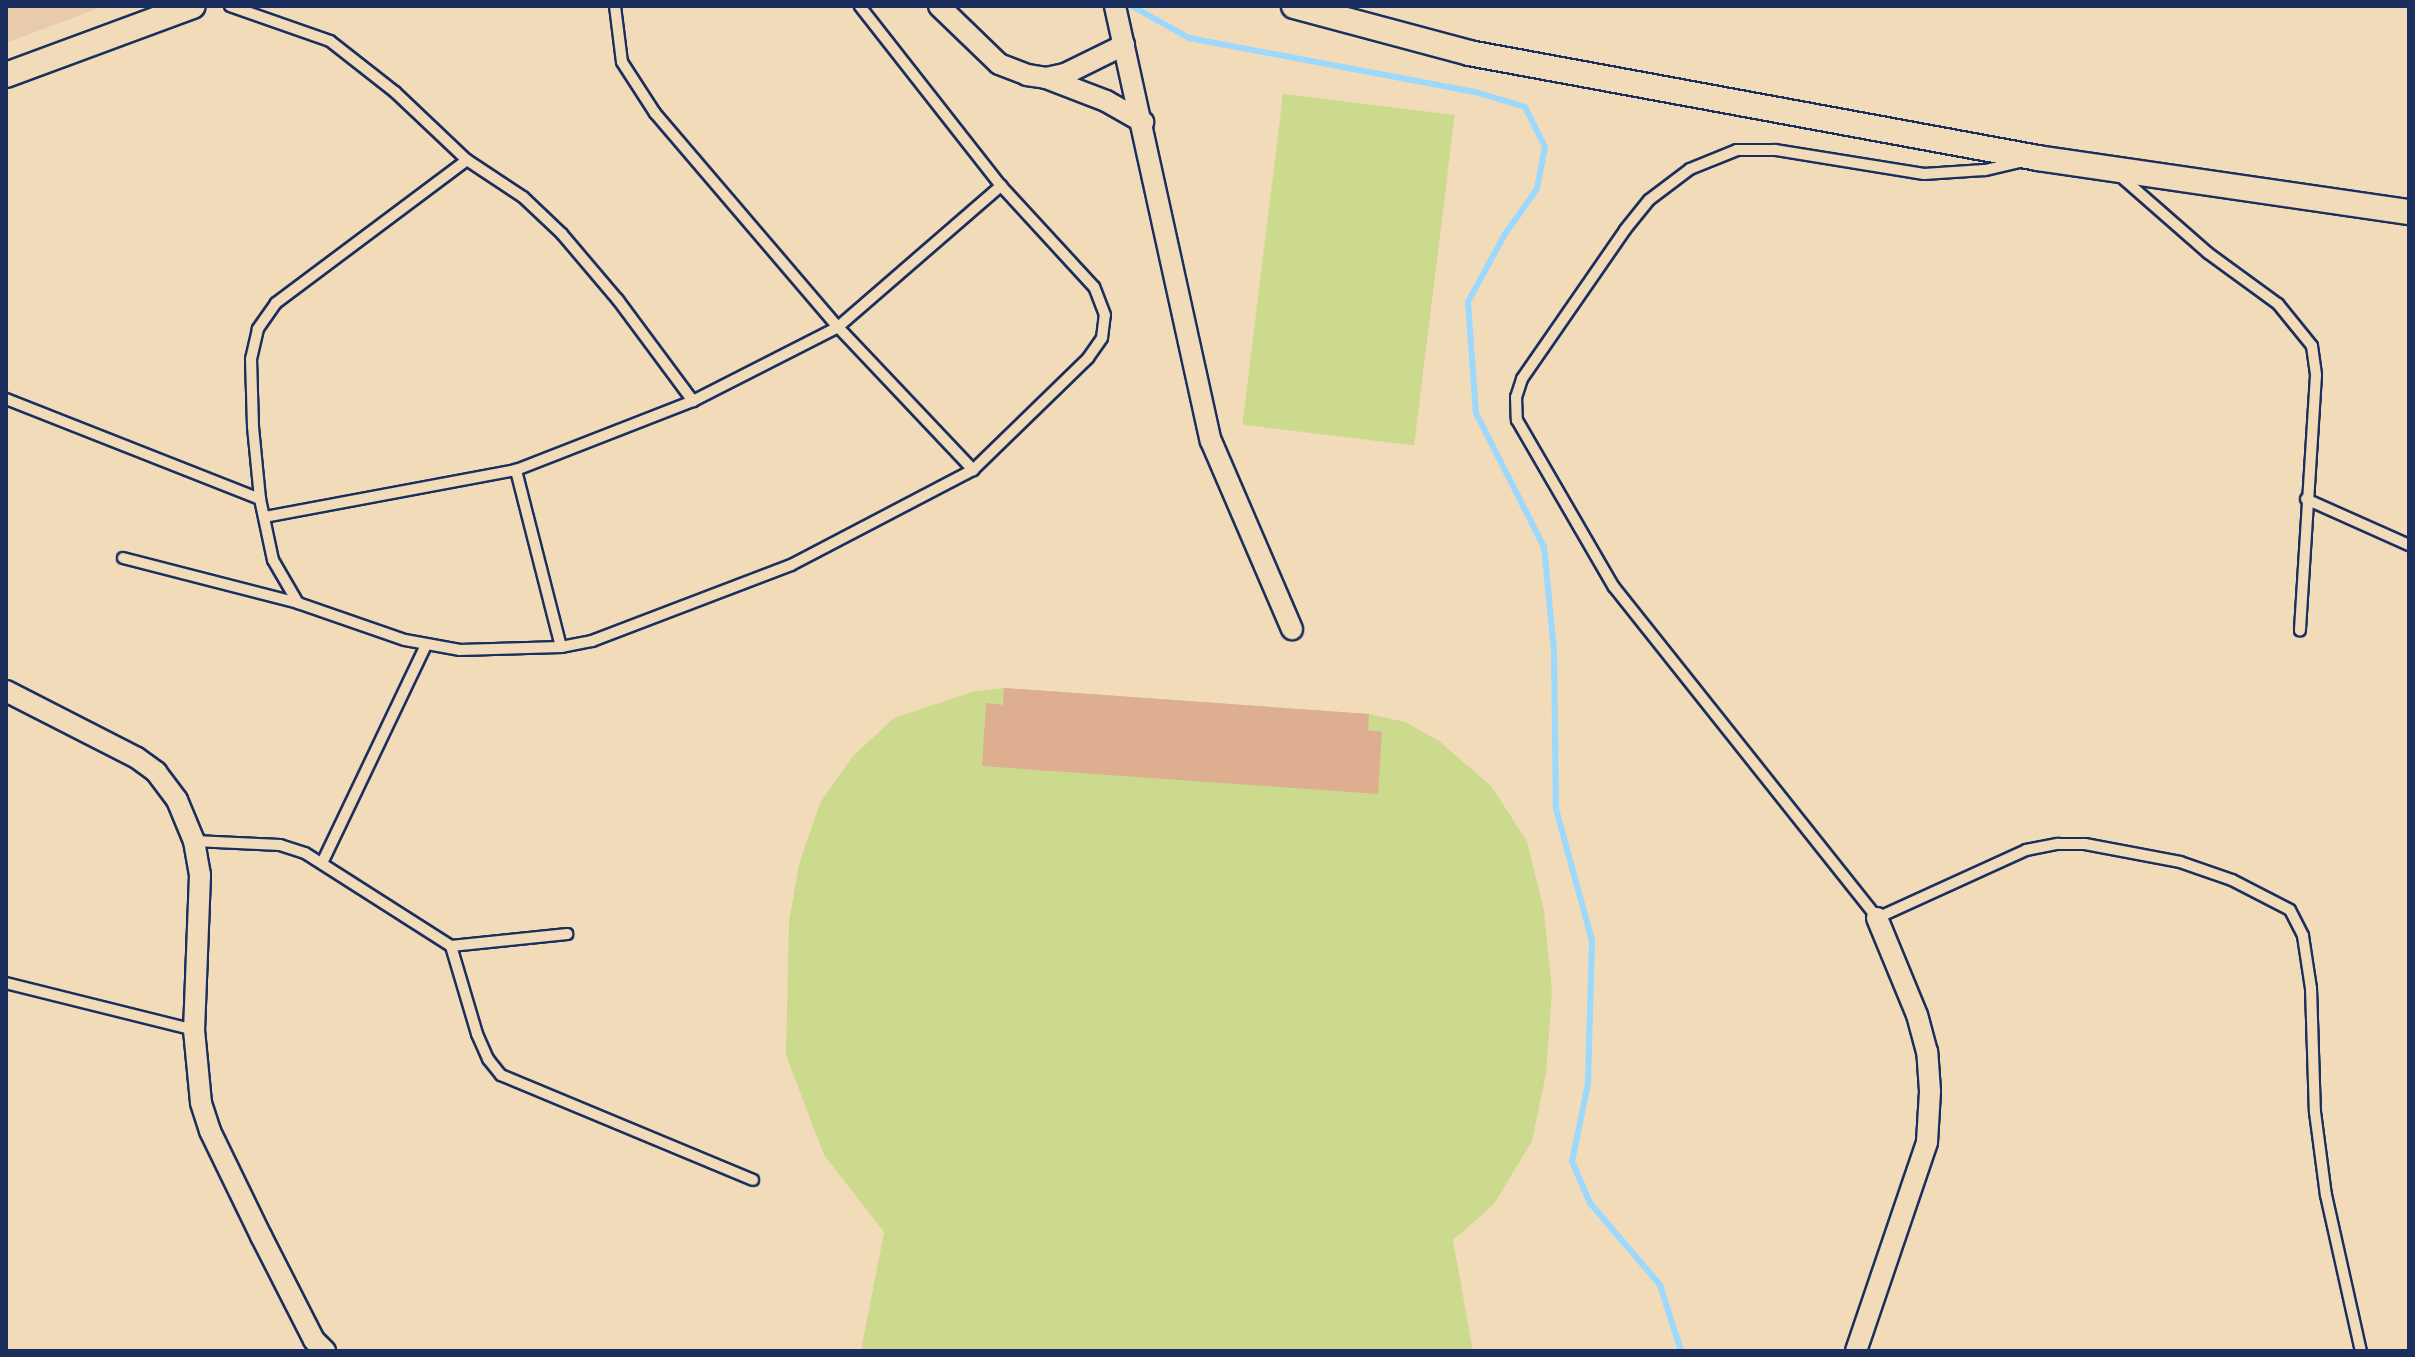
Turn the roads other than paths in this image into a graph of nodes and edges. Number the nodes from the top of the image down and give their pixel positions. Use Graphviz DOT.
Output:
graph roads {
  1 [pos="193,6"];
  2 [pos="230,6"];
  3 [pos="615,6"];
  4 [pos="860,6"];
  5 [pos="939,6"];
  6 [pos="1115,6"];
  7 [pos="1294,6"];
  8 [pos="1124,45"];
  9 [pos="6,75"];
  10 [pos="1046,78"];
  11 [pos="1143,122"];
  12 [pos="2038,158"];
  13 [pos="467,160"];
  14 [pos="2111,168"];
  15 [pos="1001,186"];
  16 [pos="2409,212"];
  17 [pos="838,327"];
  18 [pos="6,399"];
  19 [pos="693,401"];
  20 [pos="516,470"];
  21 [pos="973,470"];
  22 [pos="260,499"];
  23 [pos="2306,499"];
  24 [pos="265,517"];
  25 [pos="2409,545"];
  26 [pos="123,558"];
  27 [pos="298,603"];
  28 [pos="1292,629"];
  29 [pos="2300,631"];
  30 [pos="426,645"];
  31 [pos="561,647"];
  32 [pos="6,691"];
  33 [pos="194,841"];
  34 [pos="323,861"];
  35 [pos="1877,918"];
  36 [pos="567,934"];
  37 [pos="451,946"];
  38 [pos="6,983"];
  39 [pos="194,1030"];
  40 [pos="753,1180"];
  41 [pos="314,1347"];
  42 [pos="1856,1351"];
  43 [pos="2361,1351"];
  1 -- 9 [label="street"];
  2 -- 13 [label="lane"];
  3 -- 17 [label="lane"];
  4 -- 15 [label="lane"];
  5 -- 10 [label="street"];
  6 -- 8 [label="street"];
  7 -- 12 [label="street"];
  8 -- 10 [label="street"];
  8 -- 11 [label="street"];
  10 -- 11 [label="street"];
  11 -- 28 [label="street"];
  12 -- 14 [label="street"];
  12 -- 35 [label="lane"];
  13 -- 19 [label="lane"];
  13 -- 22 [label="lane"];
  14 -- 16 [label="street"];
  14 -- 23 [label="lane"];
  15 -- 17 [label="lane"];
  15 -- 21 [label="lane"];
  17 -- 19 [label="lane"];
  17 -- 21 [label="lane"];
  18 -- 22 [label="lane"];
  19 -- 20 [label="lane"];
  20 -- 24 [label="lane"];
  20 -- 31 [label="lane"];
  21 -- 31 [label="lane"];
  22 -- 24 [label="lane"];
  23 -- 25 [label="lane"];
  23 -- 29 [label="lane"];
  24 -- 27 [label="lane"];
  26 -- 27 [label="lane"];
  27 -- 30 [label="lane"];
  30 -- 31 [label="lane"];
  30 -- 34 [label="lane"];
  32 -- 33 [label="street"];
  33 -- 34 [label="lane"];
  33 -- 39 [label="street"];
  34 -- 37 [label="lane"];
  35 -- 42 [label="street"];
  35 -- 43 [label="lane"];
  36 -- 37 [label="lane"];
  37 -- 40 [label="lane"];
  38 -- 39 [label="lane"];
  39 -- 41 [label="street"];
}
